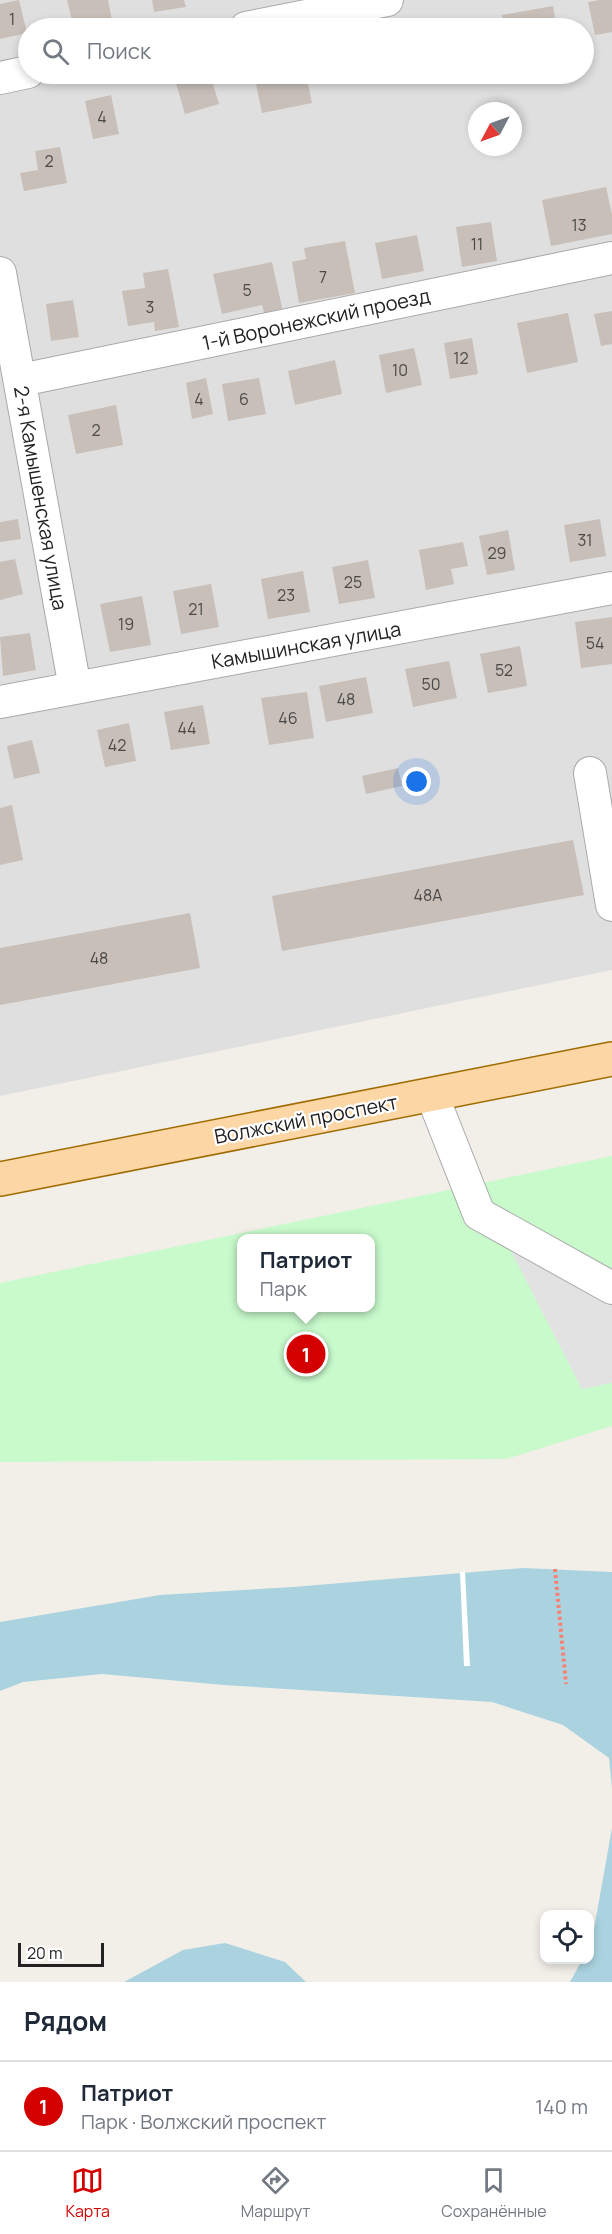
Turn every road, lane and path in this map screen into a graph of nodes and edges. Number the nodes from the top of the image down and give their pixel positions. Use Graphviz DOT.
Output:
graph roads {
  1 [pos="387,0"];
  2 [pos="296,18"];
  3 [pos="18,74"];
  4 [pos="0,78"];
  5 [pos="612,258"];
  6 [pos="0,273"];
  7 [pos="21,380"];
  8 [pos="612,588"];
  9 [pos="75,688"];
  10 [pos="0,702"];
  11 [pos="590,773"];
  12 [pos="612,905"];
  13 [pos="612,1059"];
  14 [pos="432,1095"];
  15 [pos="0,1179"];
  16 [pos="612,1288"];
  17 [pos="555,1569"];
  18 [pos="566,1684"];
  1 -- 2 [label="street"];
  3 -- 4 [label="street"];
  5 -- 7 [label="street, 1-й Воронежский проезд"];
  6 -- 7 [label="street, 2-я Камышенская улица"];
  7 -- 9 [label="street, 2-я Камышенская улица"];
  8 -- 9 [label="street, Камышинская улица"];
  9 -- 10 [label="street, Камышинская улица"];
  11 -- 12 [label="street"];
  13 -- 14 [label="main road, Волжский проспект"];
  14 -- 15 [label="main road, Волжский проспект"];
  14 -- 16 [label="street"];
  17 -- 18 [label="path"];
}
